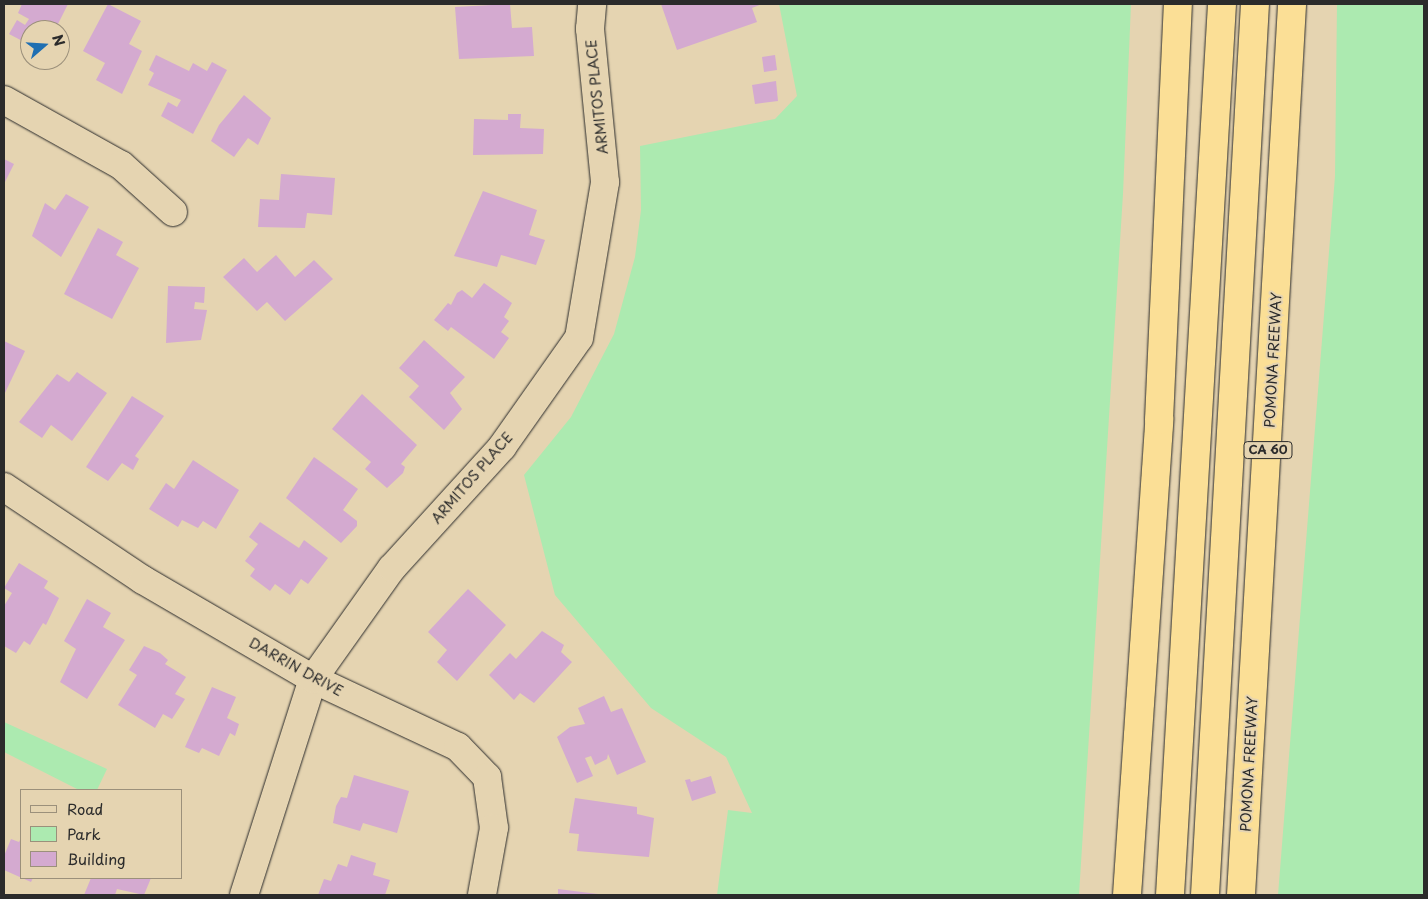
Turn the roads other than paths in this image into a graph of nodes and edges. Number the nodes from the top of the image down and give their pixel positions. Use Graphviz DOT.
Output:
graph roads {
  1 [pos="592,4"];
  2 [pos="1178,4"];
  3 [pos="1222,4"];
  4 [pos="1255,4"];
  5 [pos="1292,4"];
  6 [pos="4,100"];
  7 [pos="173,212"];
  8 [pos="4,487"];
  9 [pos="313,679"];
  10 [pos="244,895"];
  11 [pos="482,895"];
  12 [pos="1127,895"];
  13 [pos="1170,895"];
  14 [pos="1205,895"];
  15 [pos="1241,895"];
  1 -- 9 [label="street, ARMITOS PLACE"];
  2 -- 12 [label="highway"];
  3 -- 13 [label="highway"];
  4 -- 14 [label="highway"];
  5 -- 15 [label="highway, POMONA FREEWAY / CA 60"];
  6 -- 7 [label="street"];
  8 -- 9 [label="street, DARRIN DRIVE"];
  9 -- 10 [label="street, ARMITOS PLACE"];
  9 -- 11 [label="street, DARRIN DRIVE"];
}
